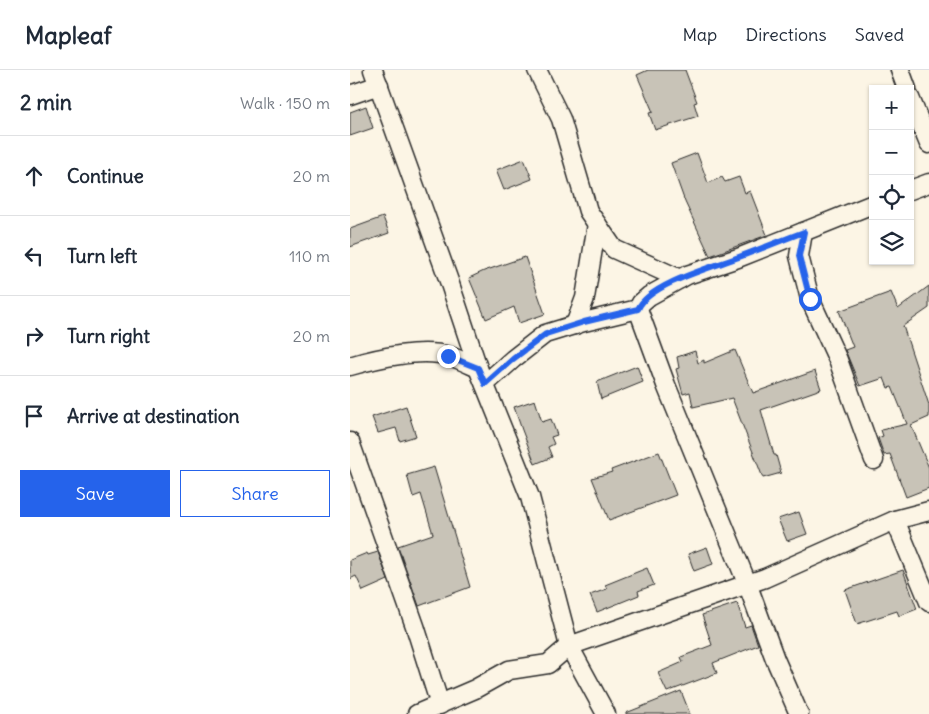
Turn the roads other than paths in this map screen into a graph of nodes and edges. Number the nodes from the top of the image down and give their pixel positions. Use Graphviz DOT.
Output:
graph roads {
  1 [pos="537,70"];
  2 [pos="900,70"];
  3 [pos="376,78"];
  4 [pos="906,85"];
  5 [pos="350,95"];
  6 [pos="914,108"];
  7 [pos="929,144"];
  8 [pos="929,183"];
  9 [pos="914,189"];
  10 [pos="869,206"];
  11 [pos="597,224"];
  12 [pos="804,232"];
  13 [pos="680,279"];
  14 [pos="638,309"];
  15 [pos="575,325"];
  16 [pos="350,366"];
  17 [pos="478,368"];
  18 [pos="485,384"];
  19 [pos="350,442"];
  20 [pos="874,460"];
  21 [pos="929,511"];
  22 [pos="895,520"];
  23 [pos="747,583"];
  24 [pos="929,602"];
  25 [pos="569,646"];
  26 [pos="440,705"];
  27 [pos="417,714"];
  28 [pos="606,714"];
  29 [pos="799,714"];
  1 -- 11 [label="street"];
  2 -- 4 [label="street"];
  3 -- 5 [label="street"];
  3 -- 17 [label="street"];
  6 -- 7 [label="street"];
  8 -- 9 [label="street"];
  10 -- 12 [label="street"];
  11 -- 13 [label="street"];
  11 -- 15 [label="street"];
  12 -- 13 [label="street"];
  12 -- 20 [label="street"];
  13 -- 14 [label="street"];
  14 -- 15 [label="street"];
  14 -- 23 [label="street"];
  15 -- 18 [label="street"];
  16 -- 17 [label="street"];
  17 -- 18 [label="street"];
  18 -- 25 [label="street"];
  19 -- 26 [label="street"];
  21 -- 22 [label="street"];
  22 -- 23 [label="street"];
  22 -- 24 [label="street"];
  23 -- 25 [label="street"];
  23 -- 29 [label="street"];
  25 -- 26 [label="street"];
  25 -- 28 [label="street"];
  26 -- 27 [label="street"];
}
